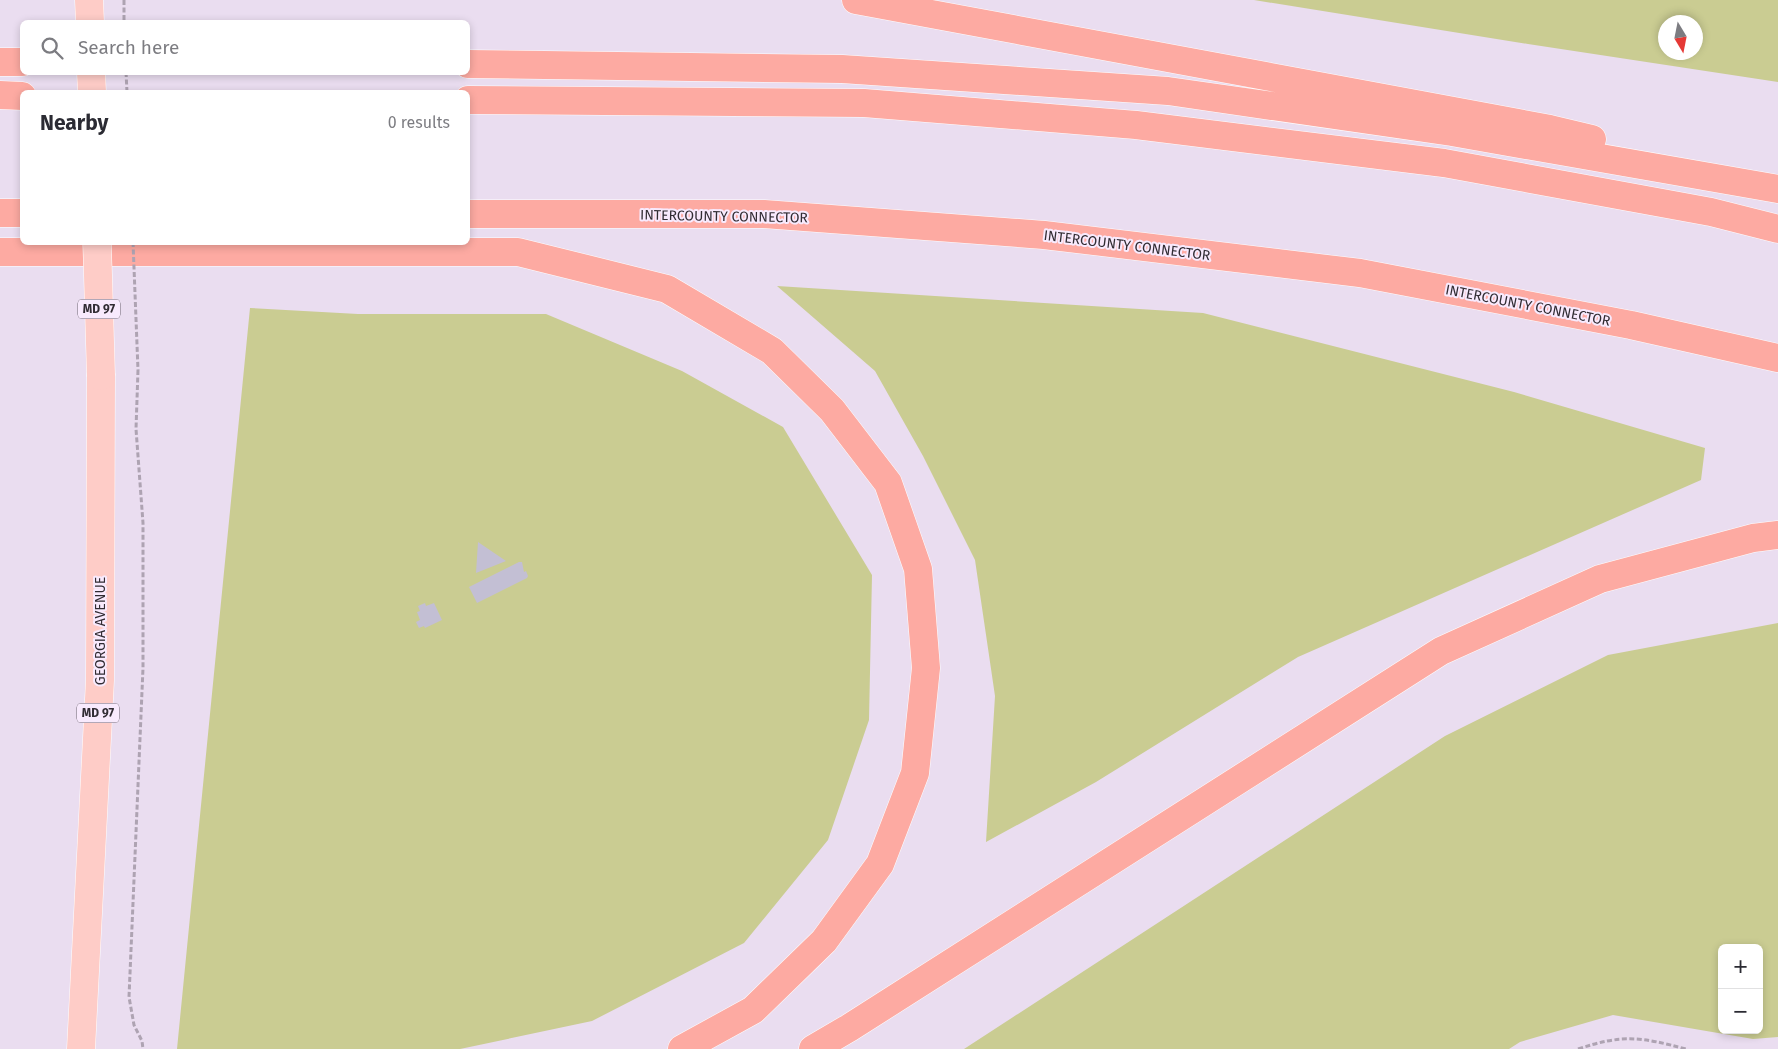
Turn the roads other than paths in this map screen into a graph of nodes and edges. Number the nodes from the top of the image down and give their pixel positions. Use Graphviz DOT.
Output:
graph roads {
  1 [pos="89,0"];
  2 [pos="856,0"];
  3 [pos="90,20"];
  4 [pos="0,62"];
  5 [pos="20,62"];
  6 [pos="470,64"];
  7 [pos="91,75"];
  8 [pos="92,90"];
  9 [pos="0,95"];
  10 [pos="20,96"];
  11 [pos="470,100"];
  12 [pos="1778,184"];
  13 [pos="1778,189"];
  14 [pos="0,213"];
  15 [pos="20,213"];
  16 [pos="470,214"];
  17 [pos="1778,229"];
  18 [pos="97,245"];
  19 [pos="0,252"];
  20 [pos="1778,358"];
  21 [pos="1778,535"];
  22 [pos="81,1049"];
  23 [pos="682,1049"];
  24 [pos="813,1049"];
  1 -- 3 [label="main road"];
  2 -- 12 [label="highway"];
  4 -- 5 [label="highway"];
  6 -- 13 [label="highway"];
  7 -- 8 [label="main road"];
  9 -- 10 [label="highway"];
  11 -- 17 [label="highway"];
  14 -- 15 [label="highway"];
  16 -- 20 [label="highway, INTERCOUNTY CONNECTOR"];
  18 -- 22 [label="main road, GEORGIA AVENUE / MD 97, bridge"];
  19 -- 23 [label="highway"];
  21 -- 24 [label="highway"];
}
